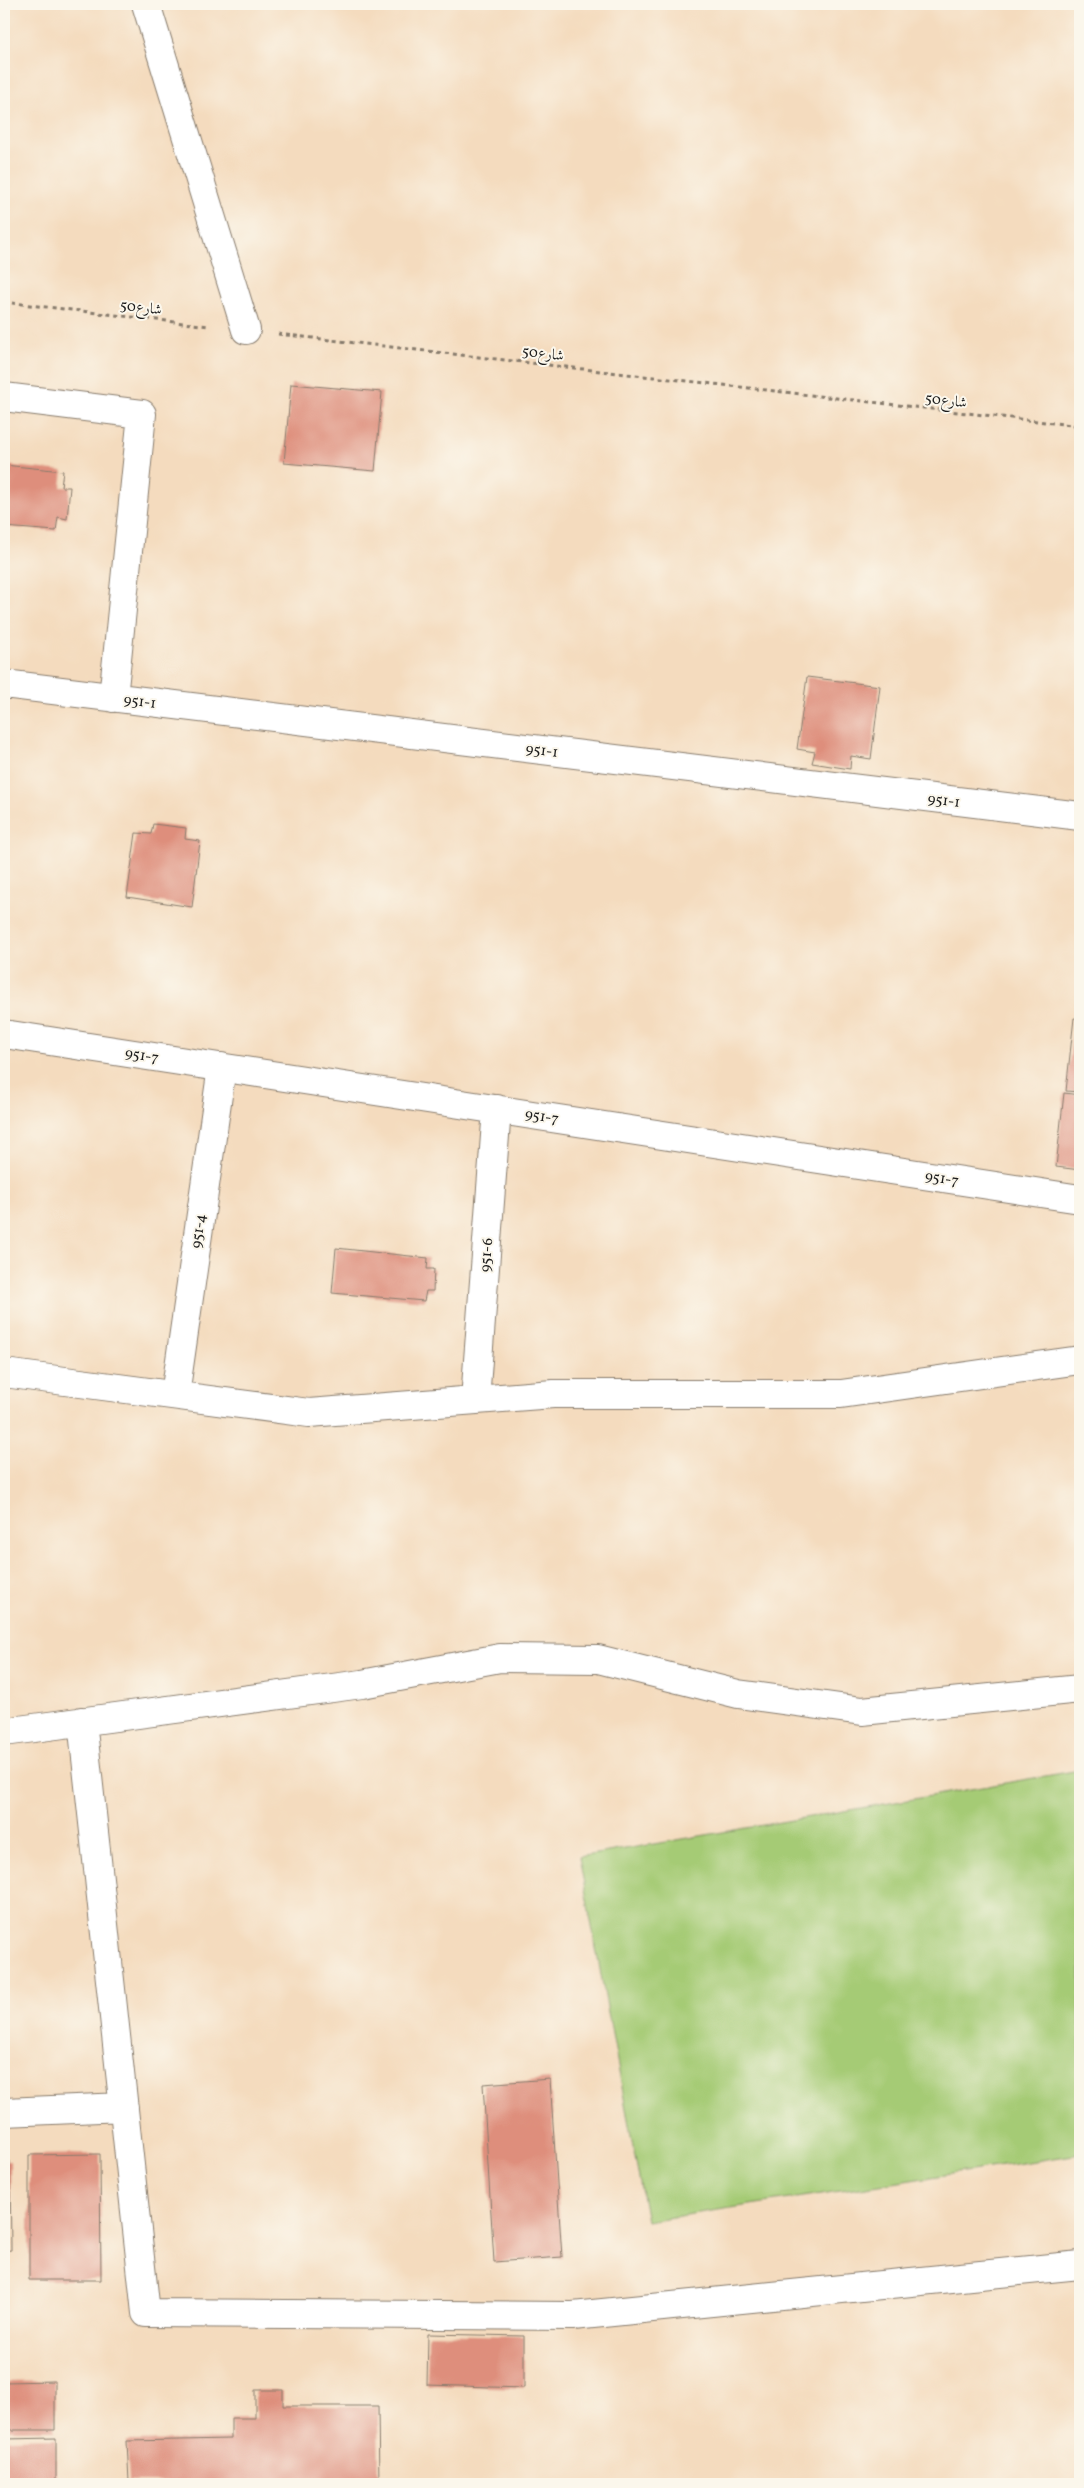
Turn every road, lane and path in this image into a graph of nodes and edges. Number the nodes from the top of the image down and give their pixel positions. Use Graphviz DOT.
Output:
graph roads {
  1 [pos="146,4"];
  2 [pos="4,302"];
  3 [pos="246,330"];
  4 [pos="4,397"];
  5 [pos="1080,426"];
  6 [pos="4,684"];
  7 [pos="113,698"];
  8 [pos="1080,816"];
  9 [pos="4,1034"];
  10 [pos="222,1067"];
  11 [pos="497,1109"];
  12 [pos="1080,1199"];
  13 [pos="1080,1360"];
  14 [pos="4,1374"];
  15 [pos="175,1395"];
  16 [pos="476,1400"];
  17 [pos="1080,1690"];
  18 [pos="82,1722"];
  19 [pos="4,1732"];
  20 [pos="124,2108"];
  21 [pos="4,2112"];
  22 [pos="1080,2265"];
  1 -- 3 [label="street"];
  2 -- 3 [label="path, شارع50"];
  3 -- 5 [label="path, شارع50"];
  4 -- 7 [label="street"];
  6 -- 7 [label="street, 951-1"];
  7 -- 8 [label="street, 951-1"];
  9 -- 10 [label="street, 951-7"];
  10 -- 11 [label="street, 951-7"];
  10 -- 15 [label="street, 951-4"];
  11 -- 12 [label="street, 951-7"];
  11 -- 16 [label="street, 951-6"];
  13 -- 16 [label="street"];
  14 -- 15 [label="street"];
  15 -- 16 [label="street"];
  17 -- 18 [label="street"];
  18 -- 19 [label="street"];
  18 -- 20 [label="street"];
  20 -- 21 [label="street"];
  20 -- 22 [label="street"];
}
